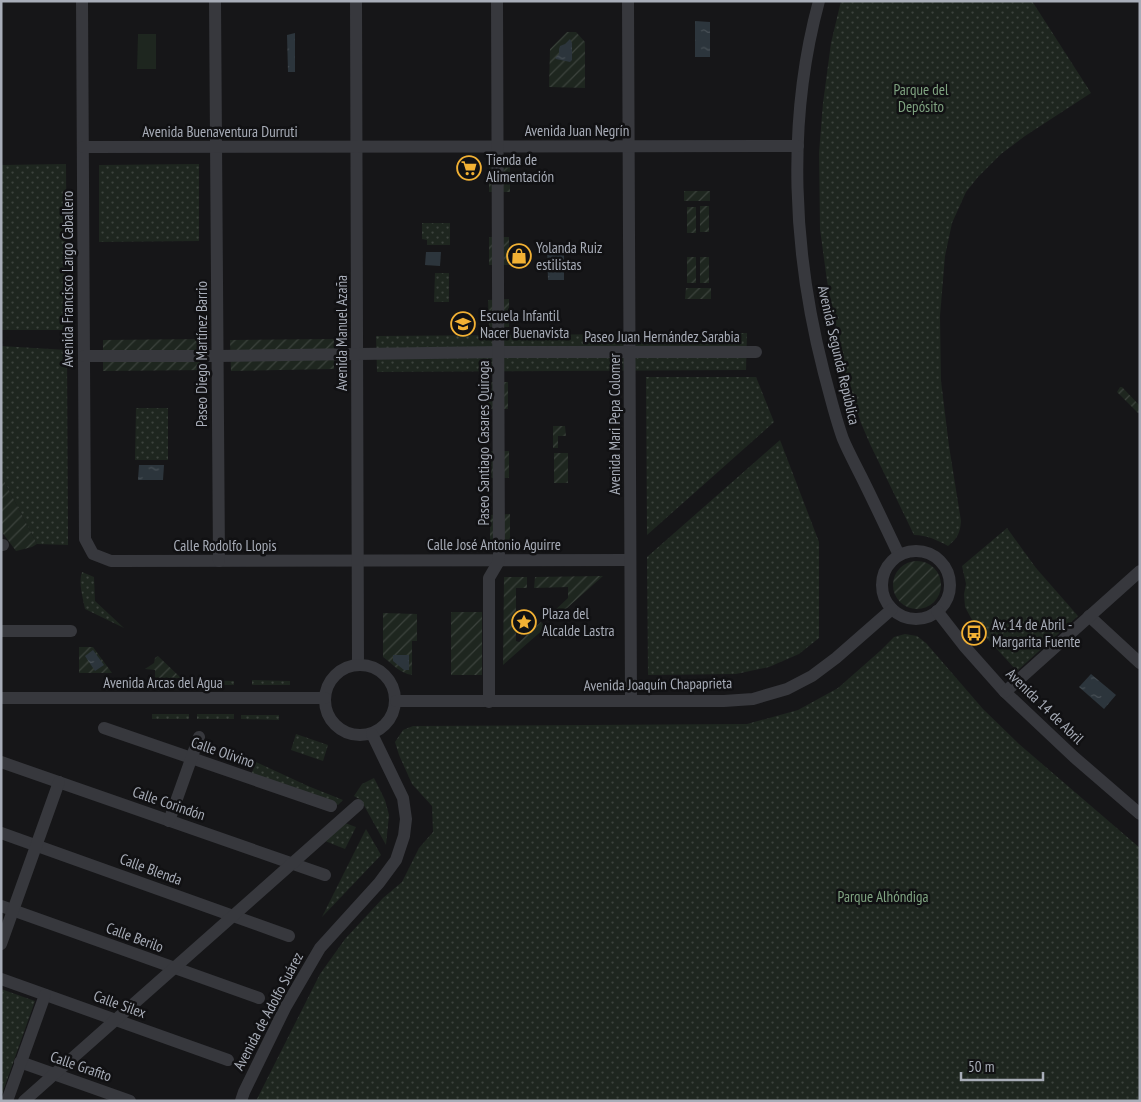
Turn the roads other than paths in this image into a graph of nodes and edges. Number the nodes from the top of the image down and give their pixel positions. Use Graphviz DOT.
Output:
graph roads {
  1 [pos="82,1"];
  2 [pos="216,1"];
  3 [pos="356,1"];
  4 [pos="497,1"];
  5 [pos="628,1"];
  6 [pos="819,1"];
  7 [pos="798,146"];
  8 [pos="83,147"];
  9 [pos="216,147"];
  10 [pos="357,147"];
  11 [pos="498,147"];
  12 [pos="629,147"];
  13 [pos="499,352"];
  14 [pos="756,352"];
  15 [pos="630,353"];
  16 [pos="357,354"];
  17 [pos="84,356"];
  18 [pos="217,356"];
  19 [pos="93,554"];
  20 [pos="899,555"];
  21 [pos="630,560"];
  22 [pos="218,561"];
  23 [pos="358,561"];
  24 [pos="499,561"];
  25 [pos="1140,571"];
  26 [pos="892,609"];
  27 [pos="937,611"];
  28 [pos="1089,616"];
  29 [pos="1,631"];
  30 [pos="71,631"];
  31 [pos="358,664"];
  32 [pos="1140,664"];
  33 [pos="1005,692"];
  34 [pos="1,698"];
  35 [pos="325,698"];
  36 [pos="631,701"];
  37 [pos="396,702"];
  38 [pos="489,702"];
  39 [pos="104,728"];
  40 [pos="372,734"];
  41 [pos="199,737"];
  42 [pos="192,758"];
  43 [pos="1,762"];
  44 [pos="59,782"];
  45 [pos="358,805"];
  46 [pos="331,806"];
  47 [pos="1140,814"];
  48 [pos="169,821"];
  49 [pos="1,833"];
  50 [pos="36,846"];
  51 [pos="292,864"];
  52 [pos="325,875"];
  53 [pos="7,908"];
  54 [pos="233,916"];
  55 [pos="289,936"];
  56 [pos="1,944"];
  57 [pos="174,968"];
  58 [pos="1,979"];
  59 [pos="45,995"];
  60 [pos="258,998"];
  61 [pos="115,1020"];
  62 [pos="228,1060"];
  63 [pos="20,1062"];
  64 [pos="54,1074"];
  65 [pos="6,1101"];
  66 [pos="24,1101"];
  67 [pos="130,1101"];
  68 [pos="242,1101"];
  1 -- 8 [label="street, Avenida Francisco Largo Caballero"];
  2 -- 9 [label="street, Paseo Diego Martínez Barrio"];
  3 -- 10 [label="street, Avenida Manuel Azaña"];
  4 -- 11 [label="street, Paseo Santiago Casares Quiroga"];
  5 -- 12 [label="street, Avenida Mari Pepa Colomer"];
  6 -- 7 [label="street, Avenida Segunda República"];
  7 -- 12 [label="street, Avenida Juan Negrín"];
  7 -- 20 [label="street, Avenida Segunda República"];
  8 -- 9 [label="street, Avenida Buenaventura Durruti"];
  8 -- 17 [label="street, Avenida Francisco Largo Caballero"];
  9 -- 10 [label="street, Avenida Buenaventura Durruti"];
  9 -- 18 [label="street, Paseo Diego Martínez Barrio"];
  10 -- 11 [label="street, Avenida Juan Negrín"];
  10 -- 16 [label="street, Avenida Manuel Azaña"];
  11 -- 12 [label="street, Avenida Juan Negrín"];
  11 -- 13 [label="street, Paseo Santiago Casares Quiroga"];
  12 -- 15 [label="street, Avenida Mari Pepa Colomer"];
  13 -- 15 [label="street, Paseo Juan Hernández Sarabia"];
  13 -- 16 [label="street, Paseo Juan Hernández Sarabia"];
  13 -- 24 [label="street, Paseo Santiago Casares Quiroga"];
  14 -- 15 [label="street, Paseo Juan Hernández Sarabia"];
  15 -- 21 [label="street, Avenida Mari Pepa Colomer"];
  16 -- 18 [label="street, Paseo Juan Hernández Sarabia"];
  16 -- 23 [label="street, Avenida Manuel Azaña"];
  17 -- 18 [label="street, Paseo Juan Hernández Sarabia"];
  17 -- 19 [label="street, Avenida Francisco Largo Caballero"];
  18 -- 22 [label="street, Paseo Diego Martínez Barrio"];
  19 -- 22 [label="street, Calle Rodolfo Llopis"];
  20 -- 26 [label="street"];
  20 -- 27 [label="street"];
  21 -- 24 [label="street, Calle José Antonio Aguirre"];
  21 -- 36 [label="street, Avenida Mari Pepa Colomer"];
  22 -- 23 [label="street, Calle Rodolfo Llopis"];
  23 -- 24 [label="street, Calle José Antonio Aguirre"];
  23 -- 31 [label="street, Avenida Manuel Azaña"];
  24 -- 38 [label="street, Paseo Santiago Casares Quiroga"];
  25 -- 28 [label="street"];
  26 -- 27 [label="street"];
  26 -- 36 [label="street, Avenida Joaquín Chapaprieta"];
  27 -- 33 [label="street, Avenida 14 de Abril"];
  28 -- 32 [label="street"];
  28 -- 33 [label="street"];
  29 -- 30 [label="street"];
  31 -- 35 [label="street"];
  31 -- 37 [label="street"];
  33 -- 47 [label="street, Avenida 14 de Abril"];
  34 -- 35 [label="street, Avenida Arcas del Agua"];
  35 -- 40 [label="street"];
  36 -- 38 [label="street, Avenida Joaquín Chapaprieta"];
  37 -- 38 [label="street, Avenida Joaquín Chapaprieta"];
  37 -- 40 [label="street"];
  39 -- 42 [label="street, Calle Olivino"];
  40 -- 68 [label="street, Avenida de Adolfo Suárez"];
  41 -- 42 [label="street"];
  42 -- 46 [label="street, Calle Olivino"];
  42 -- 48 [label="street"];
  43 -- 44 [label="street, Calle Corindón"];
  44 -- 48 [label="street, Calle Corindón"];
  44 -- 50 [label="street"];
  45 -- 51 [label="street"];
  48 -- 51 [label="street, Calle Corindón"];
  49 -- 50 [label="street, Calle Blenda"];
  50 -- 53 [label="street"];
  50 -- 54 [label="street, Calle Blenda"];
  51 -- 52 [label="street, Calle Corindón"];
  51 -- 54 [label="street"];
  53 -- 56 [label="street"];
  53 -- 57 [label="street, Calle Berilo"];
  54 -- 55 [label="street, Calle Blenda"];
  54 -- 57 [label="street"];
  57 -- 60 [label="street, Calle Berilo"];
  57 -- 61 [label="street"];
  58 -- 59 [label="street, Calle Silex"];
  59 -- 61 [label="street, Calle Silex"];
  59 -- 63 [label="street"];
  61 -- 62 [label="street, Calle Silex"];
  61 -- 64 [label="street"];
  63 -- 64 [label="street, Calle Grafito"];
  63 -- 65 [label="street"];
  64 -- 66 [label="street"];
  64 -- 67 [label="street, Calle Grafito"];
}
